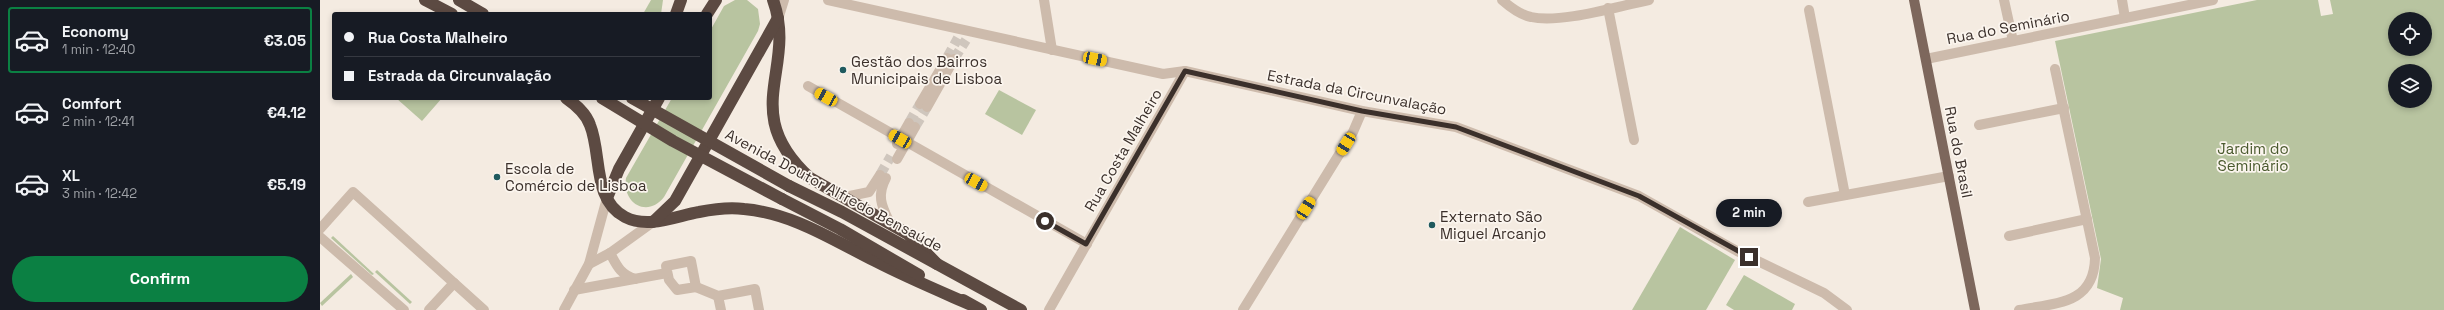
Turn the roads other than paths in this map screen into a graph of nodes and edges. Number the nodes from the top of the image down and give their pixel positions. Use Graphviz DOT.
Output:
graph roads {
  1 [pos="419,0"];
  2 [pos="425,0"];
  3 [pos="459,0"];
  4 [pos="681,0"];
  5 [pos="716,0"];
  6 [pos="773,0"];
  7 [pos="784,0"];
  8 [pos="828,0"];
  9 [pos="1044,0"];
  10 [pos="1502,0"];
  11 [pos="1649,0"];
  12 [pos="1914,0"];
  13 [pos="2004,0"];
  14 [pos="2122,0"];
  15 [pos="2213,0"];
  16 [pos="1608,8"];
  17 [pos="1809,10"];
  18 [pos="435,12"];
  19 [pos="448,12"];
  20 [pos="480,12"];
  21 [pos="677,12"];
  22 [pos="708,12"];
  23 [pos="779,16"];
  24 [pos="2125,18"];
  25 [pos="2013,41"];
  26 [pos="1052,50"];
  27 [pos="1926,58"];
  28 [pos="950,59"];
  29 [pos="2056,69"];
  30 [pos="1185,71"];
  31 [pos="808,86"];
  32 [pos="569,100"];
  33 [pos="605,100"];
  34 [pos="636,100"];
  35 [pos="658,100"];
  36 [pos="924,106"];
  37 [pos="2064,108"];
  38 [pos="1362,111"];
  39 [pos="912,125"];
  40 [pos="1979,125"];
  41 [pos="1634,140"];
  42 [pos="904,141"];
  43 [pos="894,157"];
  44 [pos="1949,176"];
  45 [pos="1845,195"];
  46 [pos="845,197"];
  47 [pos="607,198"];
  48 [pos="1808,202"];
  49 [pos="2087,219"];
  50 [pos="889,221"];
  51 [pos="653,222"];
  52 [pos="320,229"];
  53 [pos="2009,236"];
  54 [pos="320,237"];
  55 [pos="1086,244"];
  56 [pos="610,253"];
  57 [pos="589,264"];
  58 [pos="937,264"];
  59 [pos="668,273"];
  60 [pos="635,279"];
  61 [pos="454,282"];
  62 [pos="696,287"];
  63 [pos="574,290"];
  64 [pos="718,296"];
  65 [pos="969,304"];
  66 [pos="404,310"];
  67 [pos="429,310"];
  68 [pos="484,310"];
  69 [pos="564,310"];
  70 [pos="721,310"];
  71 [pos="759,310"];
  72 [pos="981,310"];
  73 [pos="1021,310"];
  74 [pos="1049,310"];
  75 [pos="1243,310"];
  76 [pos="1847,310"];
  77 [pos="1975,310"];
  78 [pos="2019,310"];
  1 -- 18 [label="highway"];
  2 -- 19 [label="highway"];
  3 -- 20 [label="highway"];
  4 -- 21 [label="highway"];
  5 -- 22 [label="highway"];
  6 -- 23 [label="highway"];
  7 -- 23 [label="street"];
  8 -- 26 [label="street, Estrada da Circunvalação"];
  9 -- 26 [label="street"];
  10 -- 16 [label="street"];
  11 -- 16 [label="street"];
  12 -- 27 [label="main road, Rua do Brasil"];
  13 -- 25 [label="street"];
  14 -- 24 [label="street"];
  15 -- 24 [label="street, Rua do Seminário"];
  16 -- 41 [label="street"];
  17 -- 45 [label="street"];
  23 -- 46 [label="highway"];
  23 -- 51 [label="highway"];
  24 -- 25 [label="street, Rua do Seminário"];
  25 -- 27 [label="street, Rua do Seminário"];
  26 -- 30 [label="street, Estrada da Circunvalação"];
  27 -- 44 [label="main road, Rua do Brasil"];
  28 -- 36 [label="street"];
  29 -- 37 [label="street"];
  30 -- 38 [label="street, Estrada da Circunvalação"];
  30 -- 55 [label="street, Rua Costa Malheiro"];
  31 -- 42 [label="street"];
  32 -- 47 [label="highway"];
  33 -- 65 [label="highway, Avenida Doutor Alfredo Bensaúde, bridge"];
  34 -- 58 [label="highway, Avenida Doutor Alfredo Bensaúde, bridge"];
  35 -- 47 [label="highway"];
  37 -- 40 [label="street"];
  37 -- 49 [label="street"];
  38 -- 75 [label="street"];
  38 -- 76 [label="street, Estrada da Circunvalação"];
  39 -- 42 [label="street"];
  42 -- 43 [label="street"];
  42 -- 55 [label="street"];
  44 -- 45 [label="street"];
  44 -- 77 [label="main road, Rua do Brasil"];
  45 -- 48 [label="street"];
  46 -- 50 [label="highway"];
  46 -- 50 [label="street"];
  47 -- 51 [label="highway"];
  47 -- 57 [label="street"];
  49 -- 53 [label="street"];
  49 -- 78 [label="street"];
  50 -- 58 [label="highway"];
  51 -- 56 [label="street"];
  51 -- 65 [label="highway"];
  52 -- 61 [label="street"];
  54 -- 66 [label="street"];
  55 -- 74 [label="street, Rua Costa Malheiro"];
  56 -- 57 [label="street"];
  56 -- 60 [label="street"];
  57 -- 63 [label="street"];
  58 -- 73 [label="highway, Avenida Doutor Alfredo Bensaúde"];
  59 -- 60 [label="street"];
  59 -- 62 [label="street"];
  59 -- 62 [label="street"];
  60 -- 63 [label="street"];
  61 -- 67 [label="street"];
  61 -- 68 [label="street"];
  62 -- 64 [label="street"];
  63 -- 69 [label="street"];
  64 -- 70 [label="street"];
  64 -- 71 [label="street"];
  65 -- 72 [label="highway, Avenida Doutor Alfredo Bensaúde"];
}
